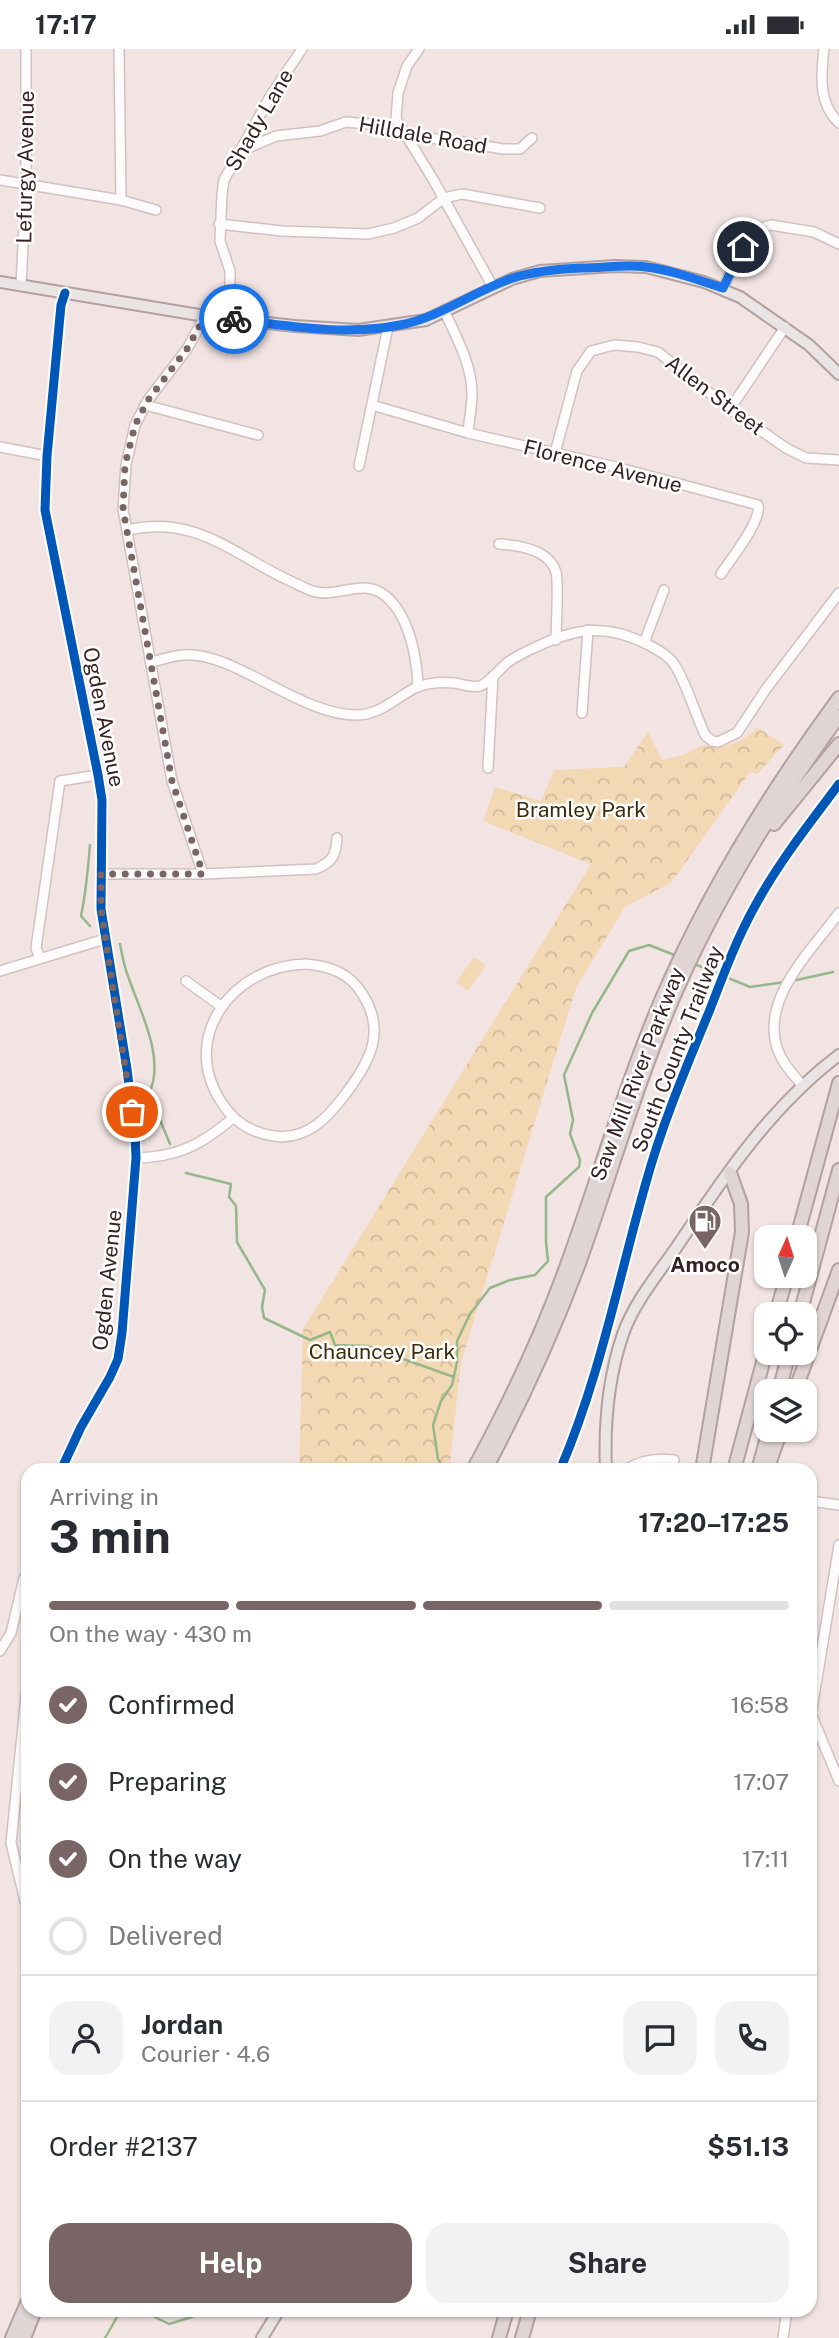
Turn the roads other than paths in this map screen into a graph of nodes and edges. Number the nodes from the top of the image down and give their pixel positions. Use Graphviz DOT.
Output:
graph roads {
  1 [pos="26,49"];
  2 [pos="119,49"];
  3 [pos="302,49"];
  4 [pos="419,49"];
  5 [pos="824,49"];
  6 [pos="839,123"];
  7 [pos="404,136"];
  8 [pos="532,138"];
  9 [pos="234,160"];
  10 [pos="0,180"];
  11 [pos="26,185"];
  12 [pos="444,198"];
  13 [pos="121,200"];
  14 [pos="540,208"];
  15 [pos="156,210"];
  16 [pos="219,224"];
  17 [pos="839,244"];
  18 [pos="0,282"];
  19 [pos="21,285"];
  20 [pos="493,287"];
  21 [pos="723,288"];
  22 [pos="65,293"];
  23 [pos="444,310"];
  24 [pos="205,316"];
  25 [pos="230,319"];
  26 [pos="388,327"];
  27 [pos="785,327"];
  28 [pos="834,365"];
  29 [pos="839,374"];
  30 [pos="145,405"];
  31 [pos="372,405"];
  32 [pos="730,409"];
  33 [pos="468,433"];
  34 [pos="258,435"];
  35 [pos="0,447"];
  36 [pos="555,453"];
  37 [pos="47,456"];
  38 [pos="839,460"];
  39 [pos="359,466"];
  40 [pos="127,530"];
  41 [pos="499,544"];
  42 [pos="720,574"];
  43 [pos="664,590"];
  44 [pos="839,593"];
  45 [pos="589,630"];
  46 [pos="556,640"];
  47 [pos="644,643"];
  48 [pos="151,662"];
  49 [pos="493,676"];
  50 [pos="418,687"];
  51 [pos="839,698"];
  52 [pos="582,713"];
  53 [pos="839,716"];
  54 [pos="839,744"];
  55 [pos="488,768"];
  56 [pos="98,775"];
  57 [pos="337,838"];
  58 [pos="101,874"];
  59 [pos="203,874"];
  60 [pos="734,878"];
  61 [pos="839,913"];
  62 [pos="105,939"];
  63 [pos="692,946"];
  64 [pos="40,958"];
  65 [pos="0,971"];
  66 [pos="680,971"];
  67 [pos="186,981"];
  68 [pos="222,1007"];
  69 [pos="839,1055"];
  70 [pos="839,1083"];
  71 [pos="802,1085"];
  72 [pos="233,1118"];
  73 [pos="136,1159"];
  74 [pos="839,1170"];
  75 [pos="730,1173"];
  76 [pos="800,1225"];
  77 [pos="839,1270"];
  78 [pos="803,1302"];
  79 [pos="762,1365"];
  80 [pos="799,1379"];
  81 [pos="766,1442"];
  82 [pos="777,1442"];
  83 [pos="674,1460"];
  84 [pos="65,1463"];
  85 [pos="477,1463"];
  86 [pos="489,1463"];
  87 [pos="606,1463"];
  88 [pos="645,1463"];
  89 [pos="703,1463"];
  90 [pos="736,1463"];
  91 [pos="760,1463"];
  92 [pos="770,1463"];
  93 [pos="817,1502"];
  94 [pos="839,1506"];
  95 [pos="839,1545"];
  96 [pos="21,1591"];
  97 [pos="0,1651"];
  98 [pos="817,1681"];
  99 [pos="817,1732"];
  100 [pos="21,1745"];
  101 [pos="839,1781"];
  102 [pos="21,1890"];
  103 [pos="21,2317"];
  104 [pos="33,2317"];
  105 [pos="275,2317"];
  106 [pos="505,2317"];
  107 [pos="528,2317"];
  108 [pos="786,2317"];
  109 [pos="12,2338"];
  110 [pos="24,2338"];
  111 [pos="262,2338"];
  112 [pos="499,2338"];
  113 [pos="522,2338"];
  114 [pos="783,2338"];
  1 -- 11 [label="street, Lefurgy Avenue"];
  2 -- 13 [label="street"];
  3 -- 9 [label="street, Shady Lane"];
  4 -- 7 [label="street"];
  5 -- 6 [label="street"];
  7 -- 8 [label="street, Hilldale Road"];
  7 -- 9 [label="street, Hilldale Road"];
  7 -- 12 [label="street"];
  9 -- 16 [label="street, Shady Lane"];
  10 -- 11 [label="street"];
  11 -- 13 [label="street"];
  11 -- 19 [label="street, Lefurgy Avenue"];
  12 -- 14 [label="street"];
  12 -- 16 [label="street"];
  12 -- 20 [label="street"];
  13 -- 15 [label="street"];
  16 -- 25 [label="street, Shady Lane"];
  17 -- 21 [label="street"];
  18 -- 19 [label="main road"];
  19 -- 22 [label="main road"];
  20 -- 21 [label="main road"];
  20 -- 23 [label="main road"];
  21 -- 27 [label="main road"];
  22 -- 24 [label="main road"];
  22 -- 37 [label="street, Ogden Avenue"];
  23 -- 26 [label="main road"];
  23 -- 33 [label="street"];
  24 -- 25 [label="main road"];
  24 -- 30 [label="street"];
  25 -- 26 [label="main road"];
  26 -- 31 [label="street"];
  27 -- 28 [label="main road"];
  27 -- 32 [label="street"];
  28 -- 29 [label="main road"];
  30 -- 34 [label="street"];
  30 -- 40 [label="street"];
  31 -- 33 [label="street, Florence Avenue"];
  31 -- 39 [label="street"];
  32 -- 36 [label="street, Allen Street"];
  32 -- 38 [label="street, Allen Street"];
  33 -- 36 [label="street, Florence Avenue"];
  35 -- 37 [label="street"];
  36 -- 42 [label="street, Florence Avenue"];
  37 -- 56 [label="street, Ogden Avenue"];
  40 -- 48 [label="street"];
  40 -- 50 [label="street"];
  41 -- 46 [label="street"];
  43 -- 47 [label="street"];
  44 -- 47 [label="street"];
  45 -- 46 [label="street"];
  45 -- 47 [label="street"];
  45 -- 52 [label="street"];
  46 -- 49 [label="street"];
  48 -- 50 [label="street"];
  48 -- 59 [label="street"];
  49 -- 50 [label="street"];
  49 -- 55 [label="street"];
  51 -- 63 [label="highway, Saw Mill River Parkway"];
  53 -- 60 [label="highway, Saw Mill River Parkway"];
  54 -- 60 [label="highway"];
  56 -- 58 [label="street, Ogden Avenue"];
  56 -- 64 [label="street"];
  57 -- 59 [label="street"];
  58 -- 59 [label="street"];
  58 -- 62 [label="street, Ogden Avenue"];
  60 -- 63 [label="highway, Saw Mill River Parkway"];
  61 -- 71 [label="street"];
  62 -- 64 [label="street"];
  62 -- 73 [label="street, Ogden Avenue"];
  63 -- 66 [label="highway, Saw Mill River Parkway"];
  64 -- 65 [label="street"];
  66 -- 85 [label="highway, Saw Mill River Parkway"];
  66 -- 86 [label="highway, Saw Mill River Parkway"];
  67 -- 68 [label="street"];
  68 -- 72 [label="street"];
  68 -- 72 [label="street"];
  69 -- 71 [label="main road"];
  70 -- 76 [label="highway"];
  71 -- 75 [label="main road"];
  72 -- 73 [label="street"];
  73 -- 84 [label="street, Ogden Avenue"];
  74 -- 78 [label="highway"];
  75 -- 87 [label="main road"];
  75 -- 89 [label="highway"];
  77 -- 80 [label="highway"];
  79 -- 90 [label="highway"];
  81 -- 91 [label="highway"];
  82 -- 92 [label="highway"];
  83 -- 88 [label="street"];
  93 -- 94 [label="street"];
  95 -- 98 [label="street"];
  96 -- 97 [label="street"];
  99 -- 101 [label="street"];
  100 -- 102 [label="street"];
  103 -- 109 [label="highway"];
  104 -- 110 [label="highway"];
  105 -- 111 [label="main road"];
  106 -- 112 [label="highway"];
  107 -- 113 [label="highway"];
  108 -- 114 [label="street"];
}
